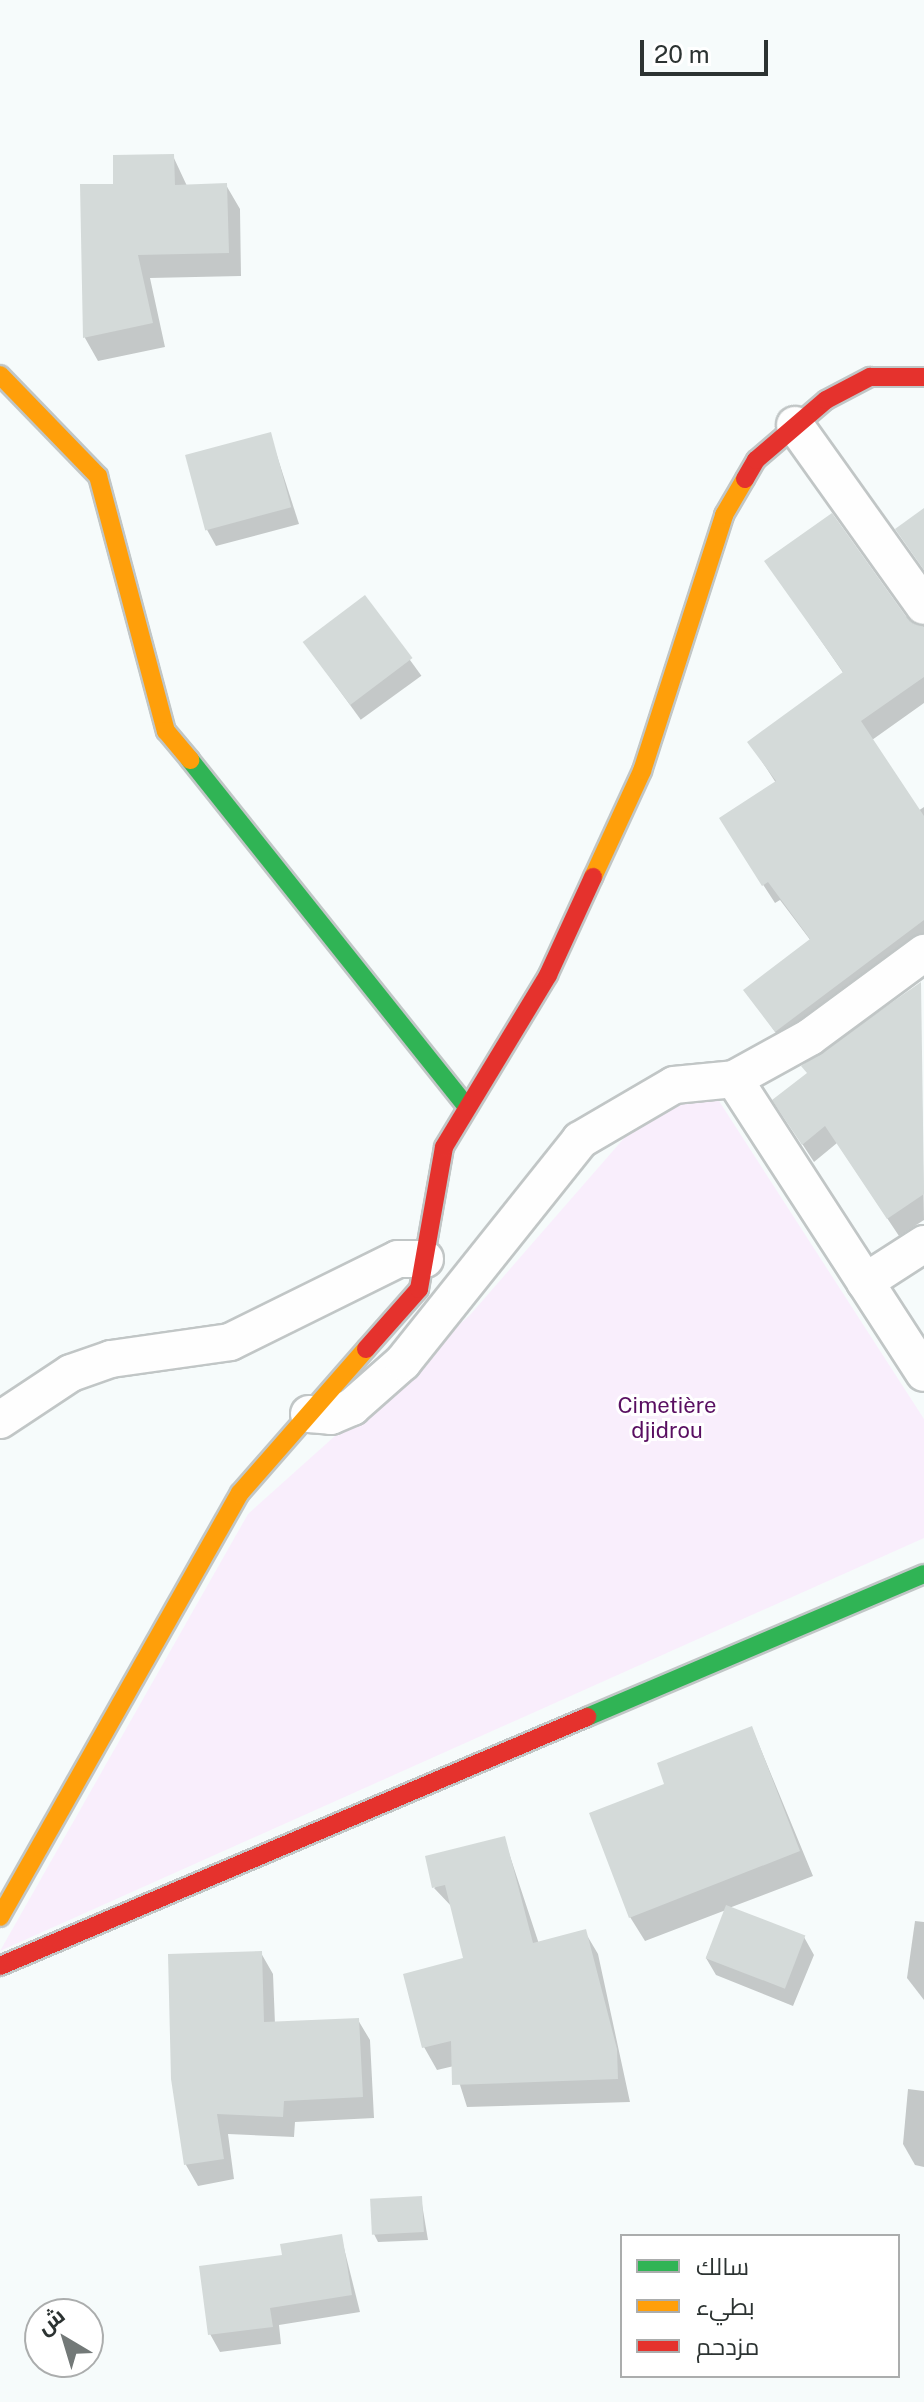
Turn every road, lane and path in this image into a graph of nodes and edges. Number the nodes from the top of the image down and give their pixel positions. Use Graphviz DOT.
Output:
graph roads {
  1 [pos="0,375"];
  2 [pos="924,377"];
  3 [pos="795,425"];
  4 [pos="924,606"];
  5 [pos="924,953"];
  6 [pos="734,1079"];
  7 [pos="465,1104"];
  8 [pos="924,1244"];
  9 [pos="425,1259"];
  10 [pos="865,1282"];
  11 [pos="924,1373"];
  12 [pos="309,1414"];
  13 [pos="0,1420"];
  14 [pos="924,1574"];
  15 [pos="0,1917"];
  16 [pos="0,1966"];
  1 -- 7 [label="street"];
  2 -- 3 [label="street"];
  3 -- 4 [label="street"];
  3 -- 7 [label="street"];
  5 -- 6 [label="street"];
  6 -- 10 [label="street"];
  6 -- 12 [label="street"];
  7 -- 9 [label="street"];
  8 -- 10 [label="street"];
  9 -- 12 [label="street"];
  9 -- 13 [label="street"];
  10 -- 11 [label="street"];
  12 -- 15 [label="street"];
  14 -- 16 [label="street"];
}
